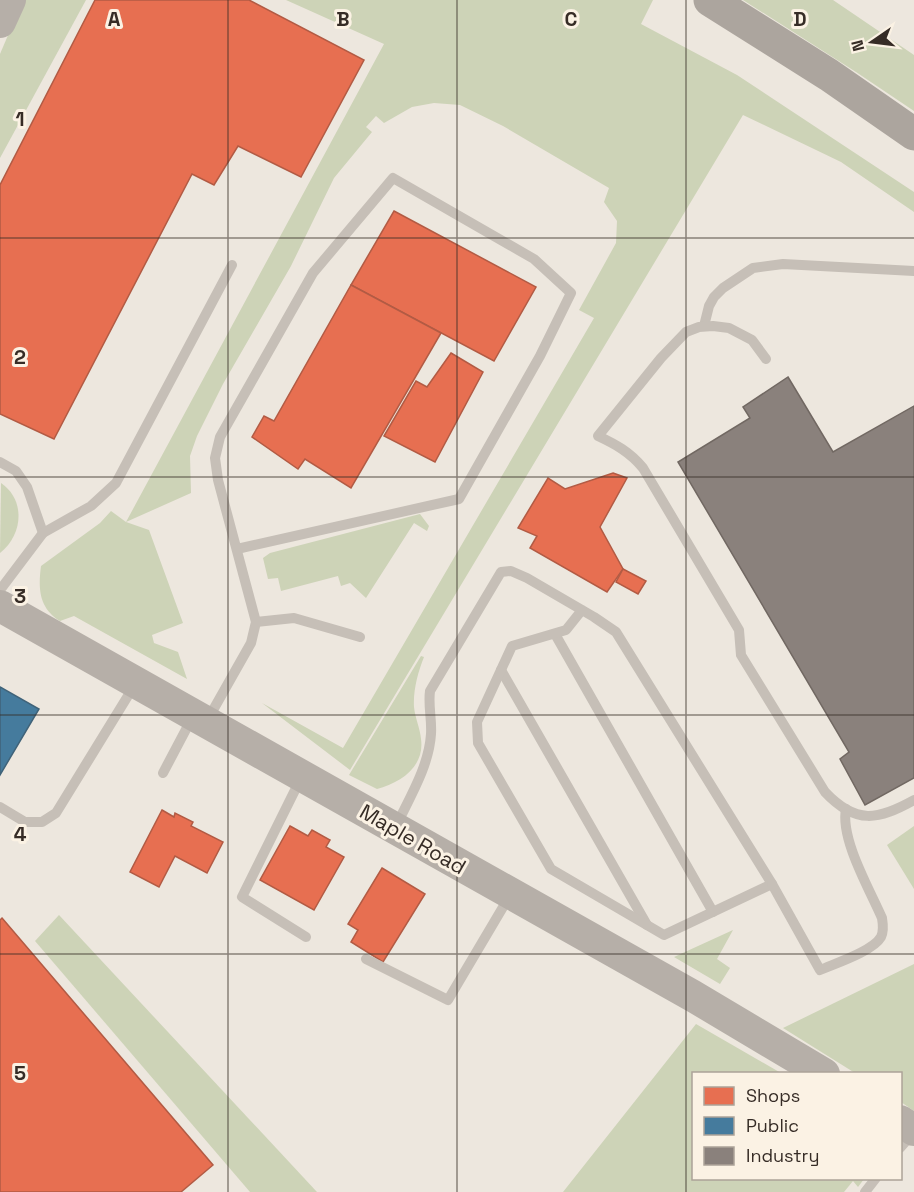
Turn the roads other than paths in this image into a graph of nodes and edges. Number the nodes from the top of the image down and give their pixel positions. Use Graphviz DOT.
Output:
graph roads {
  1 [pos="10,0"];
  2 [pos="710,0"];
  3 [pos="0,22"];
  4 [pos="914,134"];
  5 [pos="232,265"];
  6 [pos="914,271"];
  7 [pos="704,326"];
  8 [pos="766,359"];
  9 [pos="0,462"];
  10 [pos="43,533"];
  11 [pos="237,549"];
  12 [pos="0,590"];
  13 [pos="0,606"];
  14 [pos="582,610"];
  15 [pos="256,622"];
  16 [pos="555,634"];
  17 [pos="360,637"];
  18 [pos="501,670"];
  19 [pos="136,683"];
  20 [pos="200,719"];
  21 [pos="163,773"];
  22 [pos="303,775"];
  23 [pos="914,800"];
  24 [pos="0,807"];
  25 [pos="846,809"];
  26 [pos="395,829"];
  27 [pos="772,884"];
  28 [pos="511,894"];
  29 [pos="713,912"];
  30 [pos="647,925"];
  31 [pos="306,937"];
  32 [pos="366,958"];
  33 [pos="821,1072"];
  34 [pos="914,1131"];
  35 [pos="902,1146"];
  36 [pos="875,1180"];
  37 [pos="865,1192"];
  1 -- 3 [label="street"];
  2 -- 4 [label="highway"];
  5 -- 10 [label="lane"];
  6 -- 7 [label="lane"];
  7 -- 8 [label="lane"];
  7 -- 25 [label="lane"];
  9 -- 10 [label="lane"];
  10 -- 12 [label="lane"];
  11 -- 11 [label="lane"];
  11 -- 15 [label="lane"];
  13 -- 19 [label="street, Maple Road"];
  14 -- 16 [label="lane"];
  14 -- 26 [label="lane"];
  14 -- 27 [label="lane"];
  15 -- 17 [label="lane"];
  15 -- 20 [label="lane"];
  16 -- 18 [label="lane"];
  16 -- 29 [label="lane"];
  18 -- 30 [label="lane"];
  18 -- 30 [label="lane"];
  19 -- 20 [label="street, Maple Road"];
  19 -- 24 [label="lane"];
  20 -- 21 [label="lane"];
  20 -- 22 [label="street, Maple Road"];
  22 -- 26 [label="street, Maple Road"];
  22 -- 31 [label="lane"];
  23 -- 25 [label="lane"];
  25 -- 27 [label="lane"];
  26 -- 28 [label="street, Maple Road"];
  27 -- 29 [label="lane"];
  28 -- 32 [label="lane"];
  28 -- 33 [label="street, Maple Road"];
  29 -- 30 [label="lane"];
  34 -- 35 [label="lane"];
  36 -- 37 [label="lane"];
}
